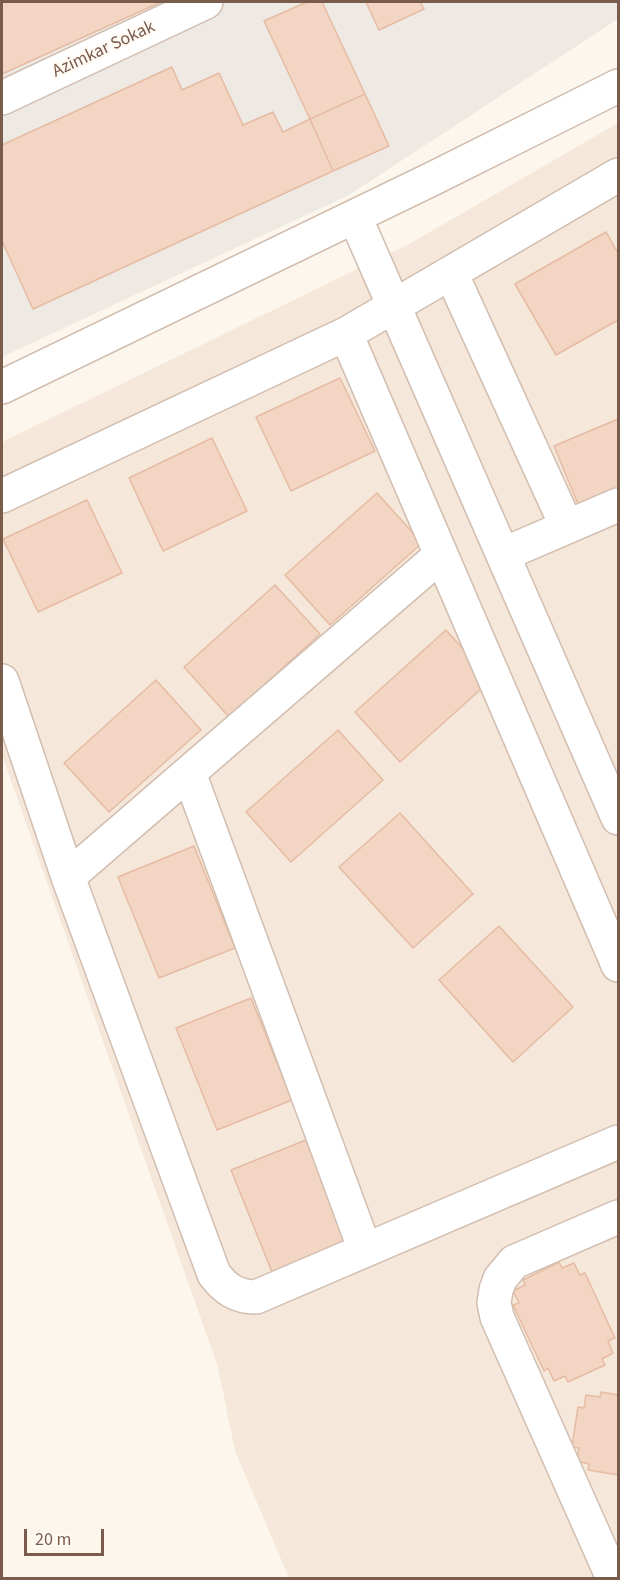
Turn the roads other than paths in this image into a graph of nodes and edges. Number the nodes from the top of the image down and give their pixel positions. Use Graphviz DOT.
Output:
graph roads {
  1 [pos="206,2"];
  2 [pos="618,86"];
  3 [pos="2,98"];
  4 [pos="618,175"];
  5 [pos="355,216"];
  6 [pos="451,273"];
  7 [pos="394,306"];
  8 [pos="346,334"];
  9 [pos="2,387"];
  10 [pos="2,496"];
  11 [pos="618,505"];
  12 [pos="567,527"];
  13 [pos="504,554"];
  14 [pos="441,555"];
  15 [pos="2,681"];
  16 [pos="189,773"];
  17 [pos="618,818"];
  18 [pos="68,877"];
  19 [pos="618,965"];
  20 [pos="618,1142"];
  21 [pos="618,1217"];
  22 [pos="366,1250"];
  23 [pos="614,1578"];
  1 -- 3 [label="street, Azimkar Sokak"];
  2 -- 5 [label="street"];
  4 -- 6 [label="street"];
  5 -- 7 [label="street"];
  5 -- 9 [label="street"];
  6 -- 7 [label="street"];
  6 -- 12 [label="street"];
  7 -- 8 [label="street"];
  7 -- 13 [label="street"];
  8 -- 10 [label="street"];
  8 -- 14 [label="street"];
  11 -- 12 [label="street"];
  12 -- 13 [label="street"];
  13 -- 17 [label="street"];
  14 -- 16 [label="street"];
  14 -- 19 [label="street"];
  15 -- 18 [label="street"];
  16 -- 18 [label="street"];
  16 -- 22 [label="street"];
  18 -- 22 [label="street"];
  20 -- 22 [label="street"];
  21 -- 23 [label="street"];
}
